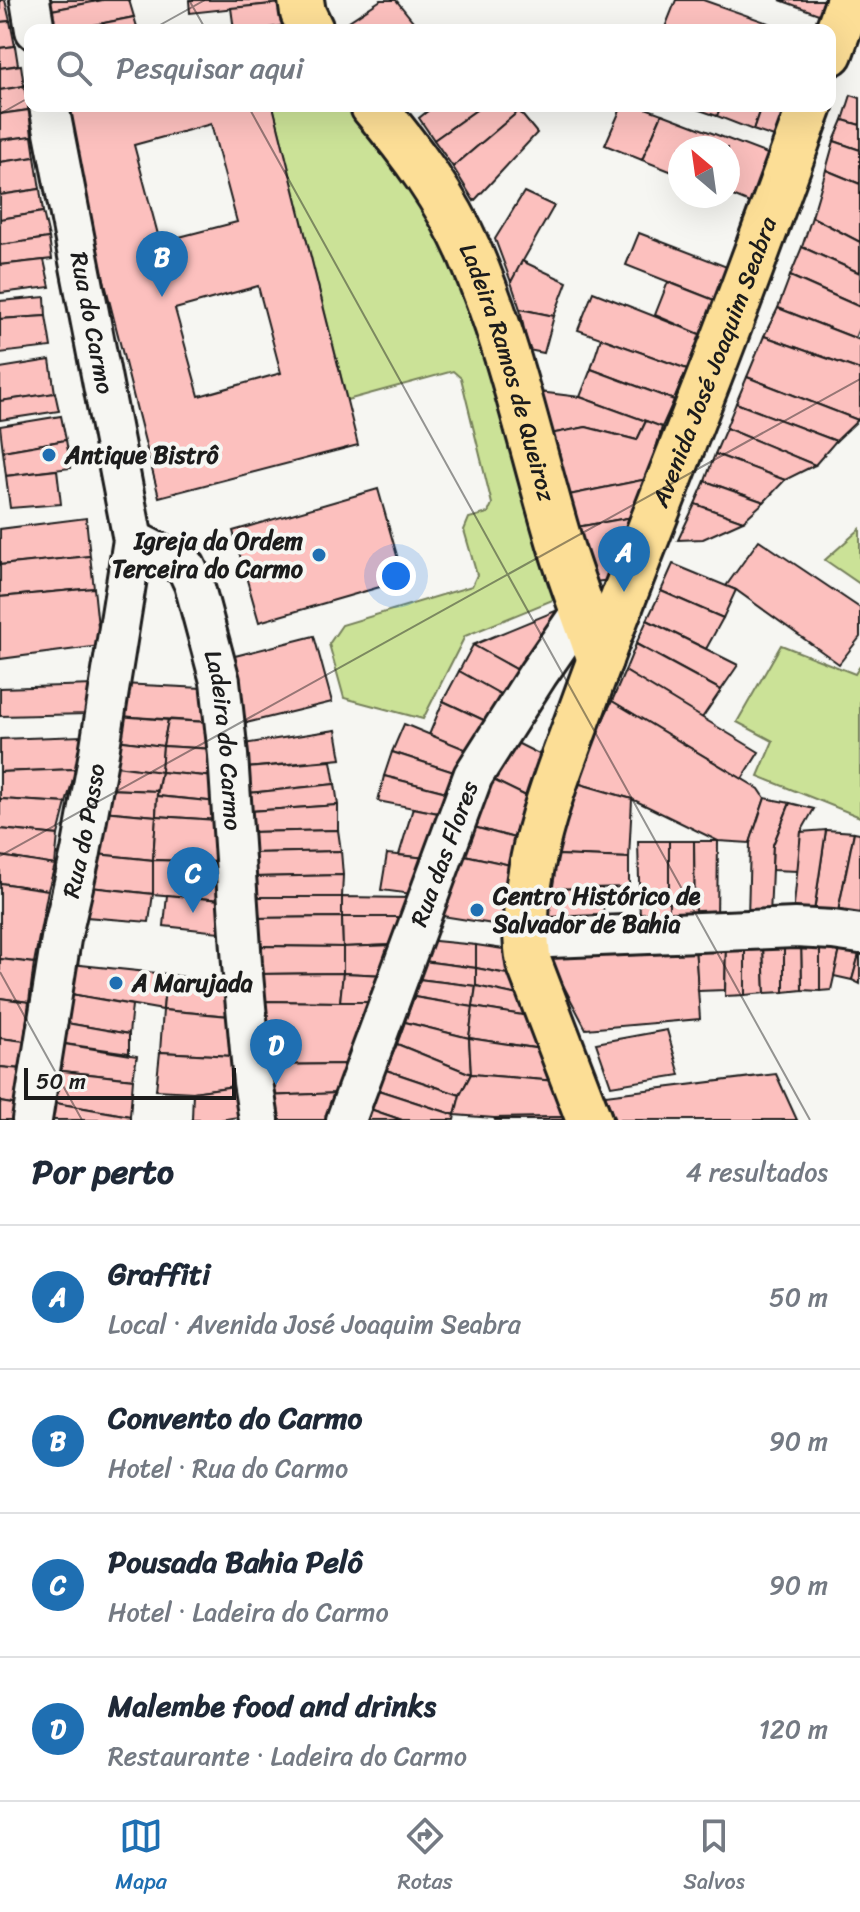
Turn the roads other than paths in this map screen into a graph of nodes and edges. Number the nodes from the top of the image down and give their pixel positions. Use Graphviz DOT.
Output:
graph roads {
  1 [pos="30,0"];
  2 [pos="301,0"];
  3 [pos="849,0"];
  4 [pos="34,24"];
  5 [pos="308,24"];
  6 [pos="836,36"];
  7 [pos="50,112"];
  8 [pos="378,112"];
  9 [pos="808,112"];
  10 [pos="133,540"];
  11 [pos="583,609"];
  12 [pos="600,660"];
  13 [pos="860,934"];
  14 [pos="525,939"];
  15 [pos="32,1120"];
  16 [pos="259,1120"];
  17 [pos="346,1120"];
  18 [pos="589,1120"];
  1 -- 4 [label="street"];
  2 -- 5 [label="main road"];
  3 -- 6 [label="main road"];
  7 -- 10 [label="street, Rua do Carmo"];
  8 -- 11 [label="main road, Ladeira Ramos de Queiroz"];
  9 -- 12 [label="main road, Avenida José Joaquim Seabra"];
  10 -- 15 [label="street, Rua do Passo"];
  10 -- 16 [label="street, Ladeira do Carmo"];
  11 -- 12 [label="main road, Ladeira Ramos de Queiroz"];
  11 -- 17 [label="street, Rua das Flores"];
  12 -- 14 [label="main road, Avenida José Joaquim Seabra"];
  13 -- 14 [label="street"];
  14 -- 18 [label="main road, Avenida José Joaquim Seabra"];
}
